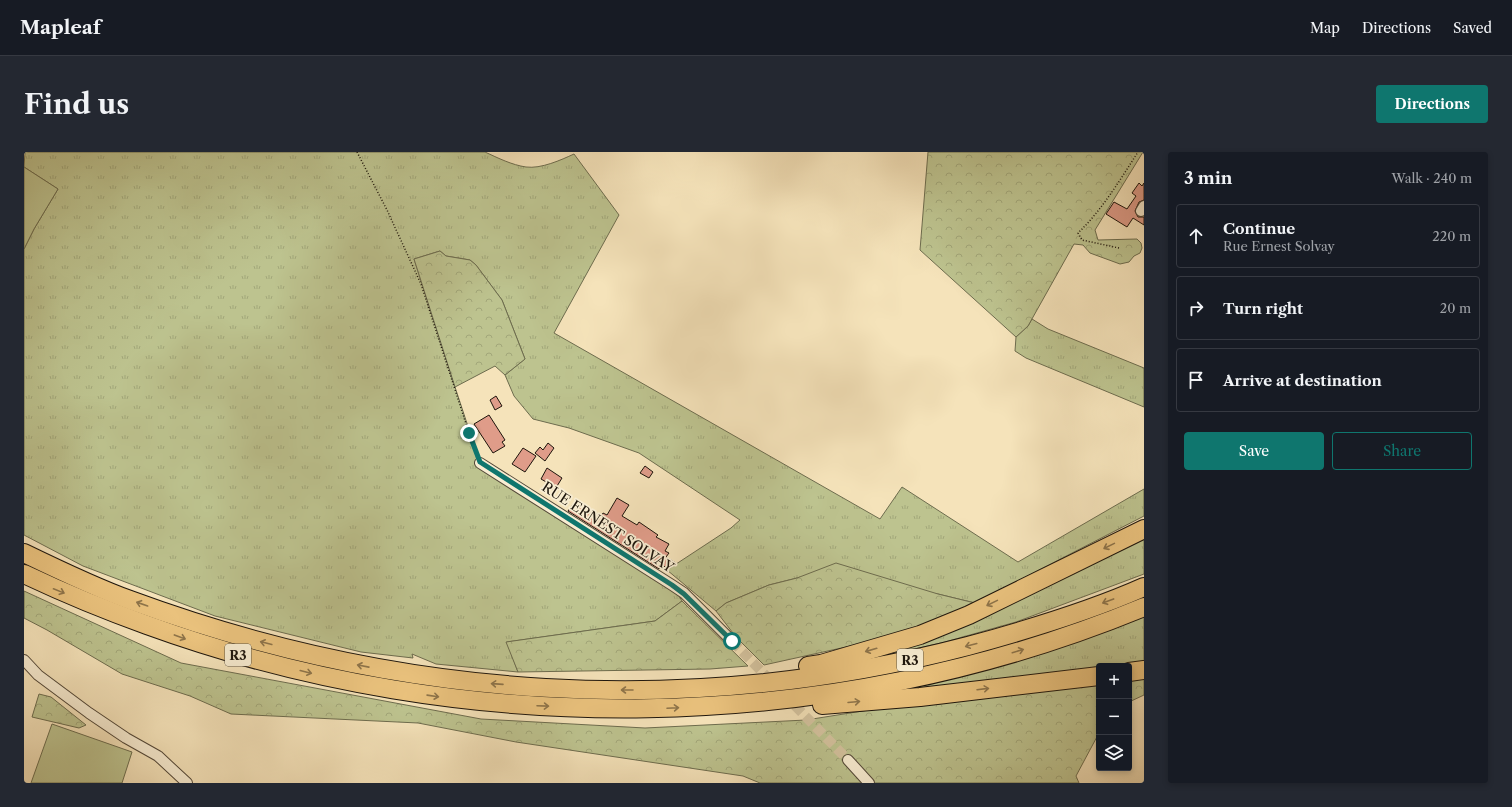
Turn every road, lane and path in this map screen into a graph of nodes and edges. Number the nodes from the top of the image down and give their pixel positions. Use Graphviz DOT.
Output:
graph roads {
  1 [pos="357,152"];
  2 [pos="1138,152"];
  3 [pos="1119,248"];
  4 [pos="480,462"];
  5 [pos="1144,529"];
  6 [pos="24,554"];
  7 [pos="24,574"];
  8 [pos="1144,587"];
  9 [pos="1144,607"];
  10 [pos="732,641"];
  11 [pos="24,660"];
  12 [pos="1144,670"];
  13 [pos="1132,672"];
  14 [pos="1096,676"];
  15 [pos="666,690"];
  16 [pos="732,704"];
  17 [pos="848,760"];
  18 [pos="187,783"];
  19 [pos="869,783"];
  1 -- 4 [label="path"];
  2 -- 3 [label="path"];
  4 -- 10 [label="street, RUE ERNEST SOLVAY"];
  5 -- 15 [label="highway, one-way"];
  15 -- 6 [label="highway, R3, one-way"];
  7 -- 16 [label="highway, R3, one-way"];
  8 -- 15 [label="highway, R3, one-way"];
  16 -- 9 [label="highway, R3, one-way"];
  11 -- 18 [label="street"];
  12 -- 13 [label="highway"];
  16 -- 14 [label="highway, one-way"];
  17 -- 19 [label="street"];
}
